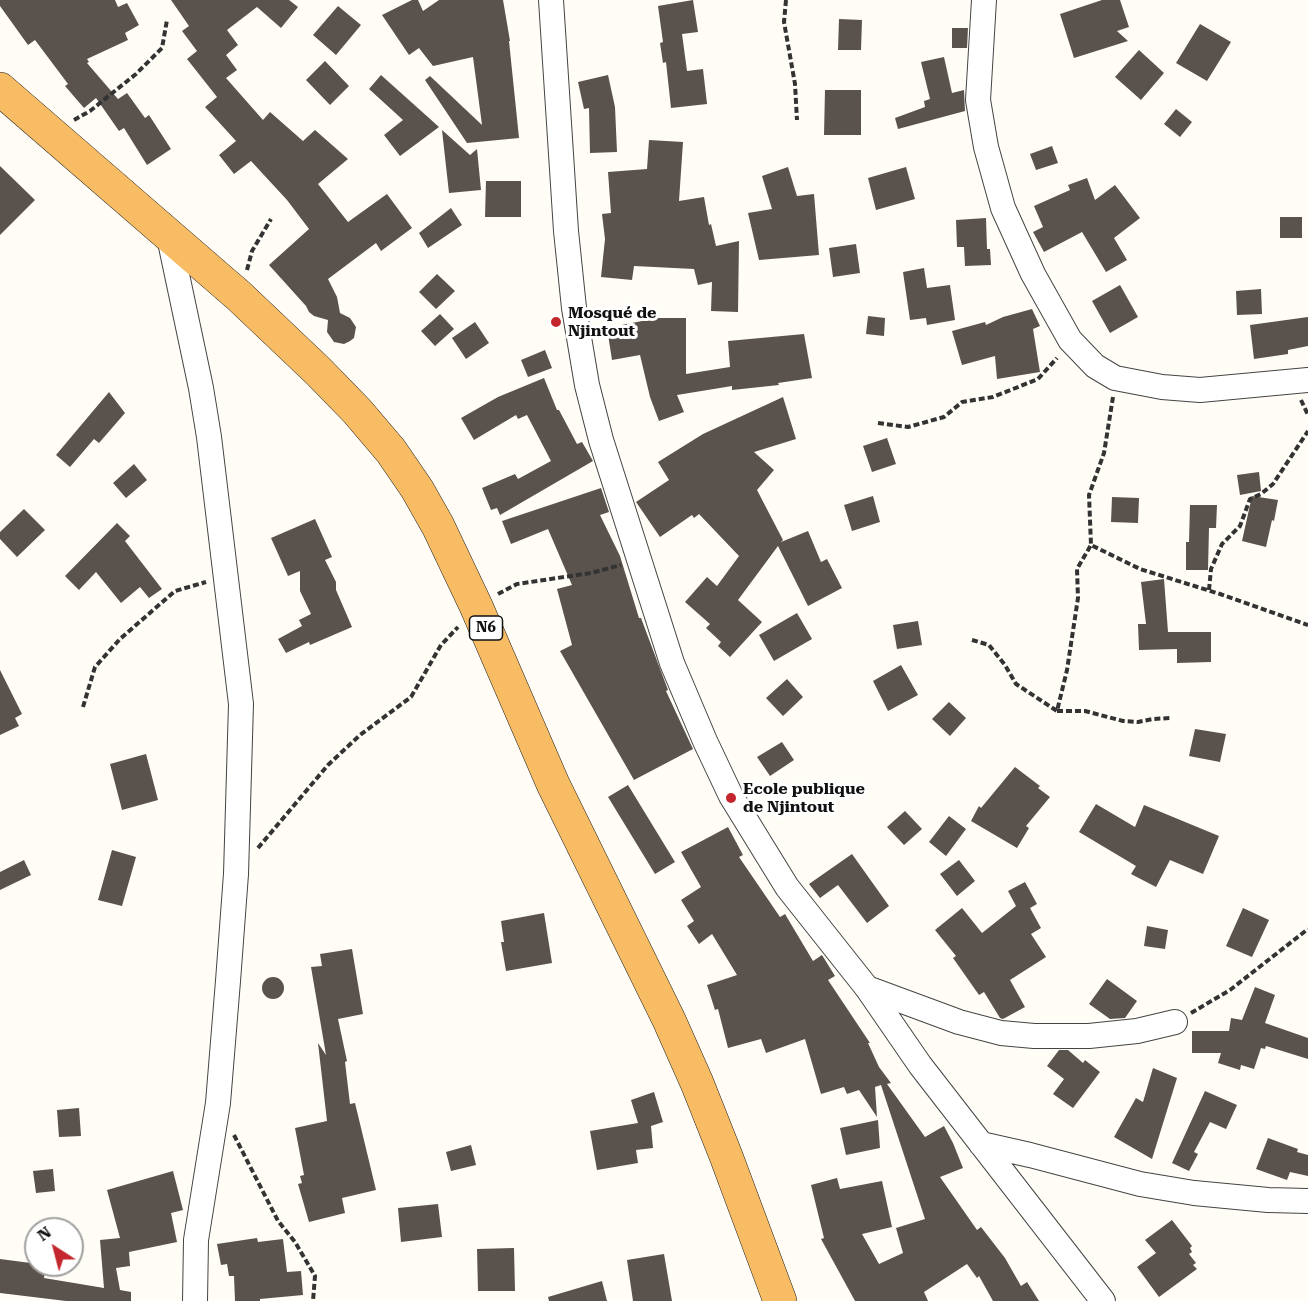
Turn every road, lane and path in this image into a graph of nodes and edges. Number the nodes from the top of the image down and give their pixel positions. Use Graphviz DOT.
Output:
graph roads {
  1 [pos="551,0"];
  2 [pos="786,0"];
  3 [pos="984,0"];
  4 [pos="167,20"];
  5 [pos="0,89"];
  6 [pos="797,120"];
  7 [pos="58,139"];
  8 [pos="271,219"];
  9 [pos="169,237"];
  10 [pos="239,296"];
  11 [pos="1070,340"];
  12 [pos="1115,378"];
  13 [pos="1308,380"];
  14 [pos="878,423"];
  15 [pos="1308,431"];
  16 [pos="1091,544"];
  17 [pos="639,560"];
  18 [pos="227,576"];
  19 [pos="1209,590"];
  20 [pos="476,606"];
  21 [pos="1308,625"];
  22 [pos="972,640"];
  23 [pos="83,707"];
  24 [pos="1057,711"];
  25 [pos="1171,718"];
  26 [pos="236,874"];
  27 [pos="1308,929"];
  28 [pos="867,988"];
  29 [pos="1175,1022"];
  30 [pos="218,1103"];
  31 [pos="981,1144"];
  32 [pos="1308,1201"];
  33 [pos="195,1301"];
  34 [pos="313,1301"];
  35 [pos="780,1301"];
  36 [pos="1103,1301"];
  1 -- 17 [label="street"];
  2 -- 6 [label="path"];
  3 -- 11 [label="street"];
  4 -- 7 [label="path"];
  5 -- 7 [label="highway, N6"];
  7 -- 9 [label="highway, N6"];
  8 -- 10 [label="path"];
  9 -- 10 [label="highway, N6"];
  9 -- 18 [label="street"];
  10 -- 20 [label="highway, N6"];
  11 -- 12 [label="street"];
  11 -- 14 [label="path"];
  12 -- 13 [label="street"];
  12 -- 16 [label="path"];
  15 -- 19 [label="path"];
  16 -- 19 [label="path"];
  16 -- 24 [label="path"];
  17 -- 20 [label="path"];
  17 -- 28 [label="street"];
  18 -- 23 [label="path"];
  18 -- 26 [label="street"];
  19 -- 21 [label="path"];
  20 -- 26 [label="path"];
  20 -- 35 [label="highway, N6"];
  22 -- 24 [label="path"];
  24 -- 25 [label="path"];
  26 -- 30 [label="street"];
  27 -- 29 [label="path"];
  28 -- 29 [label="street"];
  28 -- 31 [label="street"];
  30 -- 33 [label="street"];
  30 -- 34 [label="path"];
  31 -- 32 [label="street"];
  31 -- 36 [label="street"];
}
